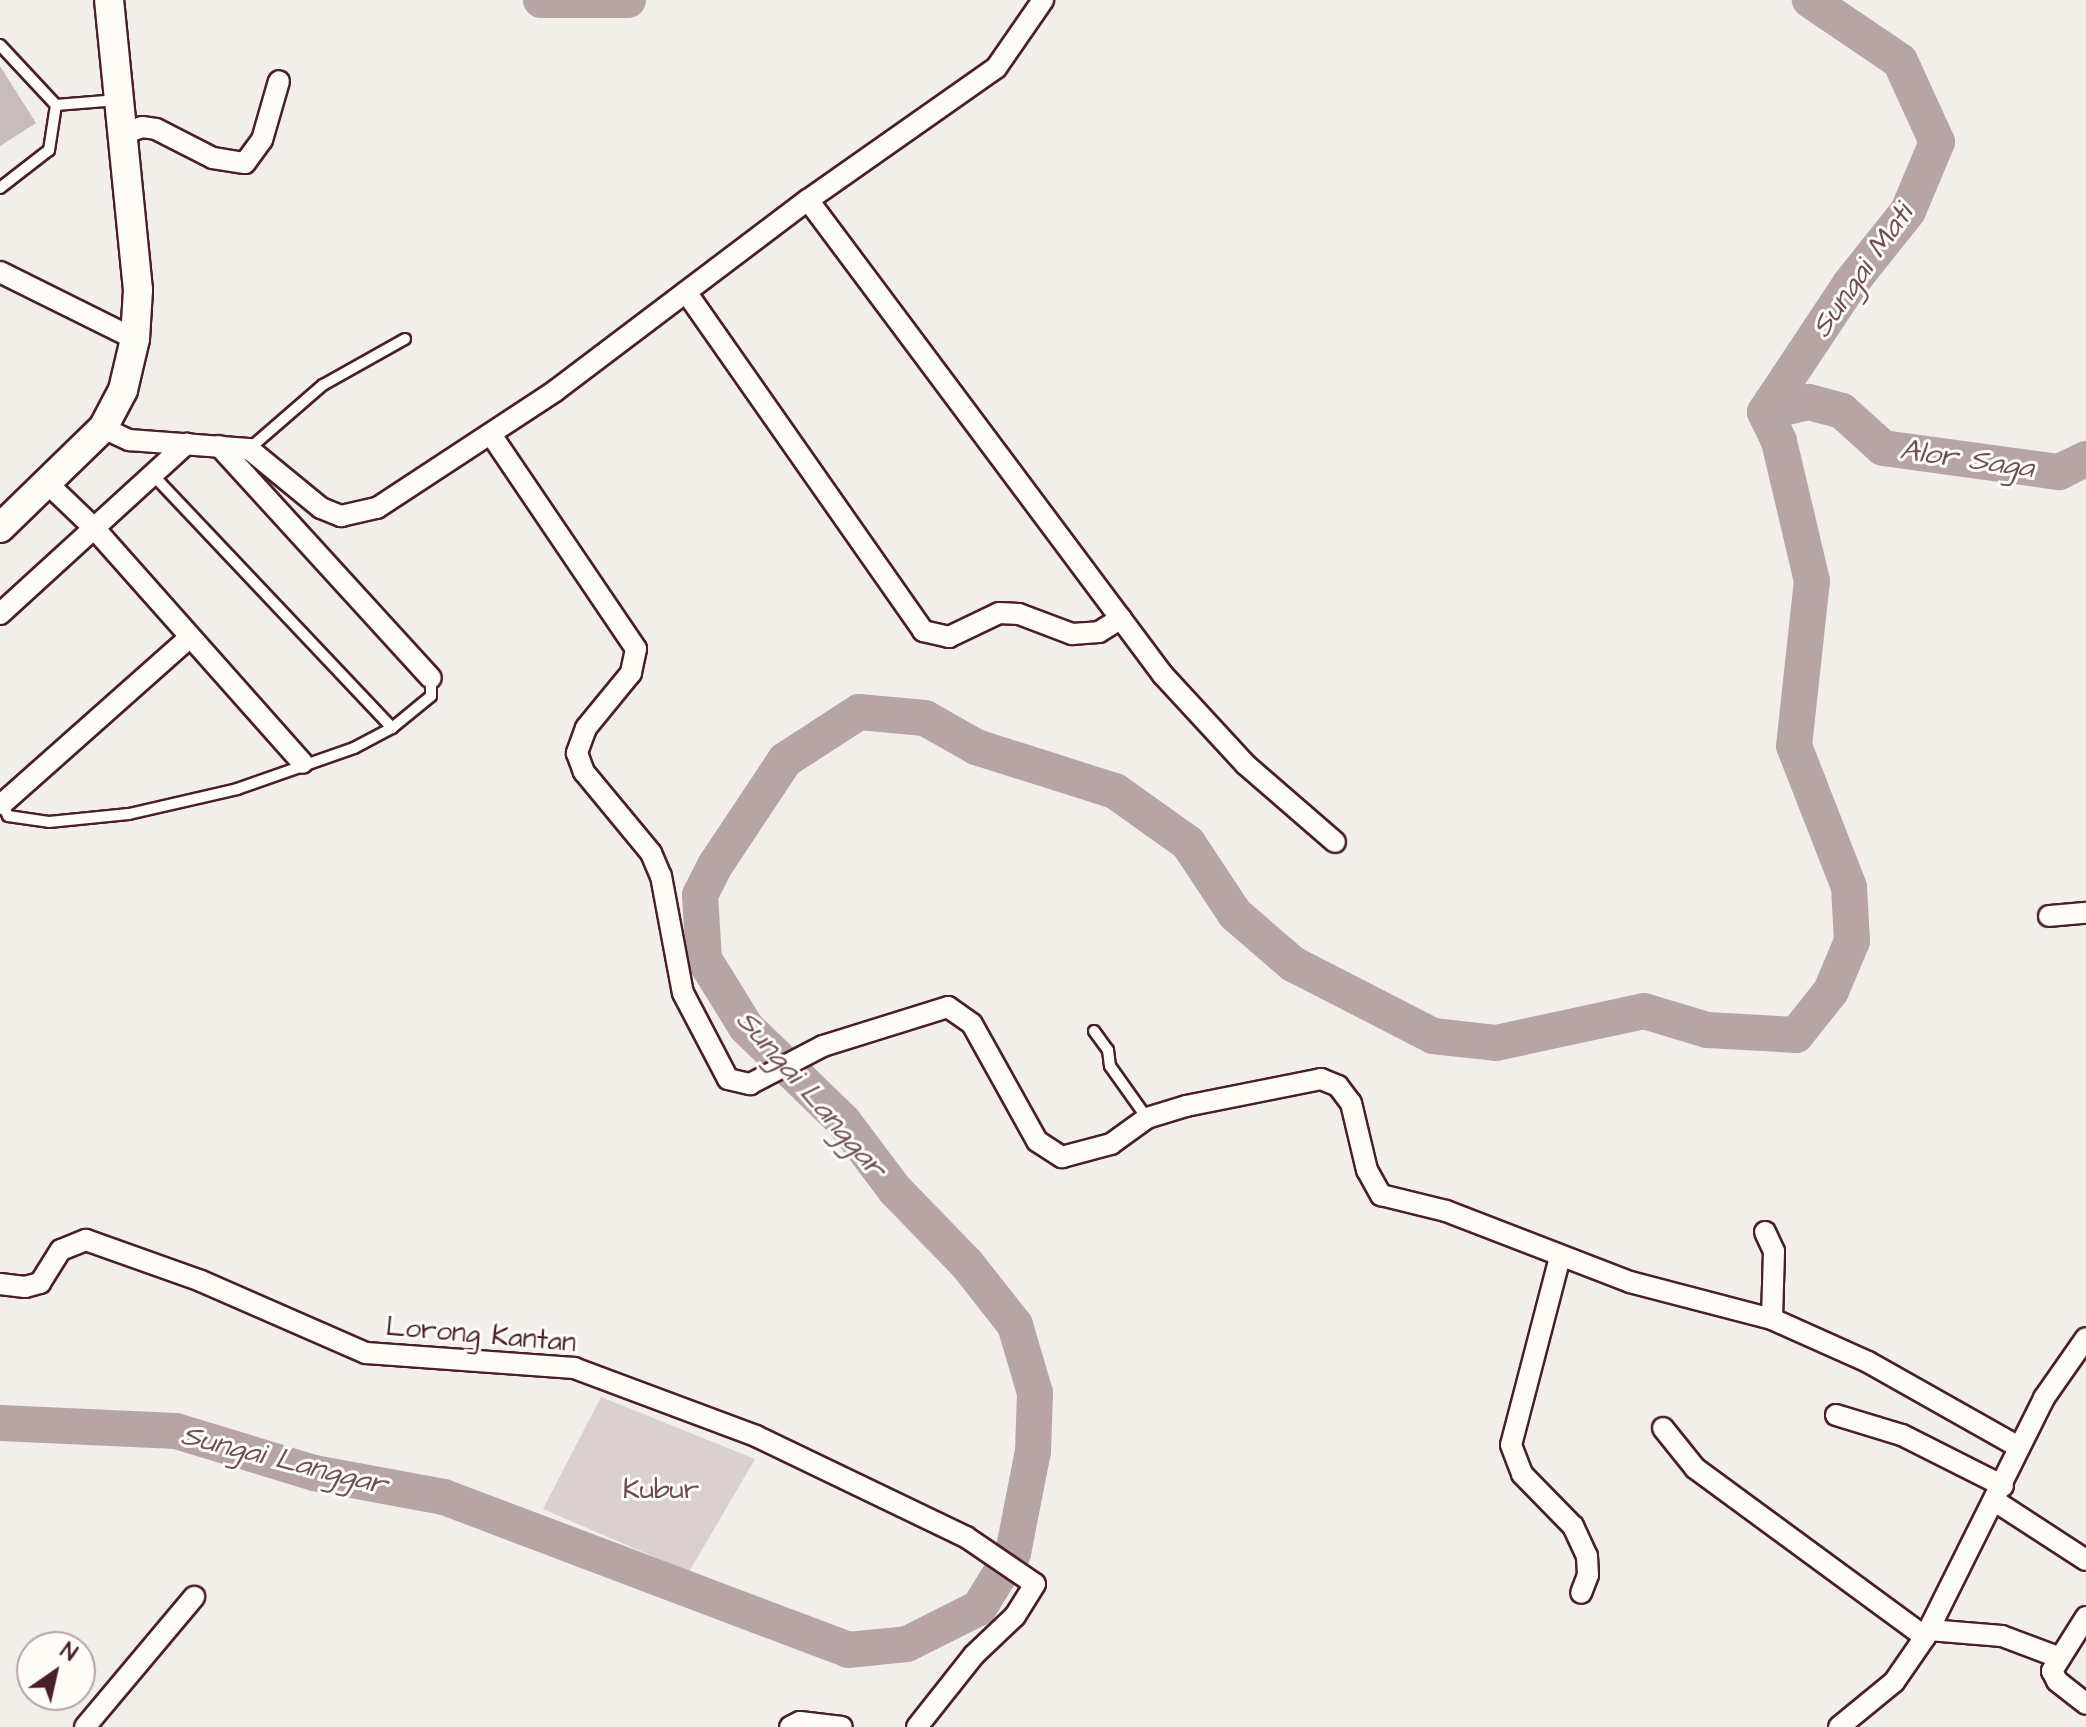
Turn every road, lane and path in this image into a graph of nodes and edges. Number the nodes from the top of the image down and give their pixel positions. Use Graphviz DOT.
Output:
graph roads {
  1 [pos="109,0"];
  2 [pos="1043,0"];
  3 [pos="0,45"];
  4 [pos="279,81"];
  5 [pos="118,100"];
  6 [pos="56,105"];
  7 [pos="123,134"];
  8 [pos="0,188"];
  9 [pos="808,200"];
  10 [pos="0,272"];
  11 [pos="686,292"];
  12 [pos="135,339"];
  13 [pos="405,339"];
  14 [pos="103,428"];
  15 [pos="492,436"];
  16 [pos="187,443"];
  17 [pos="219,446"];
  18 [pos="249,449"];
  19 [pos="153,475"];
  20 [pos="48,484"];
  21 [pos="0,528"];
  22 [pos="94,528"];
  23 [pos="0,614"];
  24 [pos="1121,618"];
  25 [pos="190,637"];
  26 [pos="431,678"];
  27 [pos="392,728"];
  28 [pos="303,763"];
  29 [pos="2,804"];
  30 [pos="1335,842"];
  31 [pos="2086,913"];
  32 [pos="2049,916"];
  33 [pos="1094,1031"];
  34 [pos="1147,1118"];
  35 [pos="1765,1232"];
  36 [pos="1560,1257"];
  37 [pos="0,1284"];
  38 [pos="1772,1319"];
  39 [pos="2086,1338"];
  40 [pos="1836,1415"];
  41 [pos="1663,1428"];
  42 [pos="2019,1447"];
  43 [pos="1999,1493"];
  44 [pos="2086,1560"];
  45 [pos="1581,1593"];
  46 [pos="194,1597"];
  47 [pos="2086,1617"];
  48 [pos="1927,1634"];
  49 [pos="2058,1657"];
  50 [pos="2086,1704"];
  51 [pos="93,1724"];
  52 [pos="790,1727"];
  53 [pos="842,1727"];
  54 [pos="917,1727"];
  55 [pos="1839,1727"];
  1 -- 5 [label="main road"];
  2 -- 9 [label="street"];
  3 -- 6 [label="lane"];
  4 -- 7 [label="street"];
  5 -- 6 [label="lane"];
  5 -- 7 [label="main road"];
  6 -- 8 [label="lane"];
  7 -- 12 [label="main road"];
  9 -- 11 [label="street"];
  9 -- 24 [label="street"];
  10 -- 12 [label="street"];
  11 -- 15 [label="street"];
  11 -- 24 [label="street"];
  12 -- 14 [label="main road"];
  13 -- 18 [label="lane"];
  14 -- 16 [label="street"];
  14 -- 20 [label="main road"];
  15 -- 18 [label="street"];
  15 -- 34 [label="street"];
  16 -- 17 [label="street"];
  16 -- 19 [label="street"];
  17 -- 18 [label="street"];
  17 -- 26 [label="street"];
  19 -- 22 [label="street"];
  19 -- 27 [label="lane"];
  20 -- 21 [label="main road"];
  20 -- 22 [label="street"];
  22 -- 23 [label="street"];
  22 -- 25 [label="street"];
  24 -- 30 [label="street"];
  25 -- 28 [label="street"];
  25 -- 29 [label="street"];
  26 -- 27 [label="lane"];
  27 -- 28 [label="lane"];
  28 -- 29 [label="lane"];
  31 -- 32 [label="street"];
  33 -- 34 [label="lane"];
  34 -- 36 [label="street"];
  35 -- 38 [label="street"];
  36 -- 38 [label="street"];
  36 -- 45 [label="street"];
  37 -- 54 [label="street, Lorong Kantan"];
  38 -- 42 [label="street"];
  39 -- 42 [label="street"];
  40 -- 43 [label="street"];
  41 -- 48 [label="street"];
  42 -- 43 [label="street"];
  43 -- 44 [label="street"];
  43 -- 48 [label="street"];
  46 -- 51 [label="street"];
  47 -- 49 [label="street"];
  48 -- 49 [label="street"];
  48 -- 55 [label="street"];
  49 -- 50 [label="street"];
  52 -- 53 [label="street"];
}
